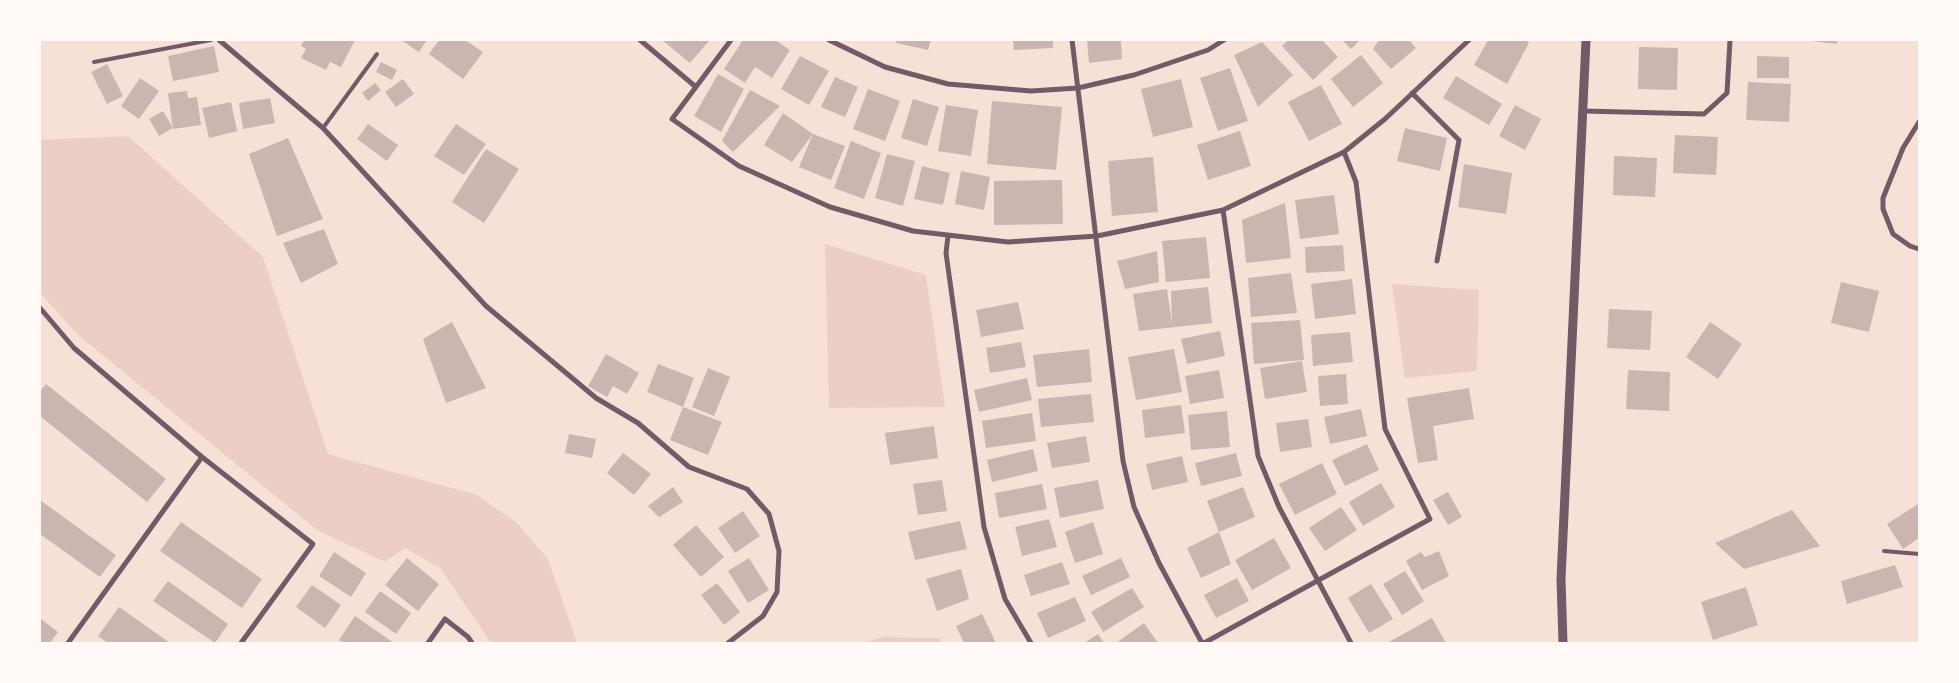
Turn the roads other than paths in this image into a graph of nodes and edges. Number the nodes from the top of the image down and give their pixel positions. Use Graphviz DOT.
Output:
graph roads {
  1 [pos="211,40"];
  2 [pos="220,40"];
  3 [pos="640,40"];
  4 [pos="731,40"];
  5 [pos="829,40"];
  6 [pos="1072,40"];
  7 [pos="1224,40"];
  8 [pos="1469,40"];
  9 [pos="1586,40"];
  10 [pos="1730,40"];
  11 [pos="377,54"];
  12 [pos="94,62"];
  13 [pos="696,87"];
  14 [pos="1078,88"];
  15 [pos="1412,94"];
  16 [pos="1583,111"];
  17 [pos="1919,122"];
  18 [pos="323,128"];
  19 [pos="1344,152"];
  20 [pos="1223,210"];
  21 [pos="948,236"];
  22 [pos="1097,236"];
  23 [pos="1919,248"];
  24 [pos="1437,261"];
  25 [pos="40,308"];
  26 [pos="202,457"];
  27 [pos="1884,552"];
  28 [pos="1919,554"];
  29 [pos="1317,580"];
  30 [pos="68,643"];
  31 [pos="241,643"];
  32 [pos="428,643"];
  33 [pos="472,643"];
  34 [pos="728,643"];
  35 [pos="1031,643"];
  36 [pos="1203,643"];
  37 [pos="1351,643"];
  38 [pos="1563,643"];
  1 -- 12 [label="lane"];
  2 -- 18 [label="street"];
  3 -- 13 [label="street"];
  4 -- 13 [label="street"];
  5 -- 14 [label="street"];
  6 -- 14 [label="street"];
  7 -- 14 [label="street"];
  8 -- 15 [label="street"];
  9 -- 16 [label="street"];
  10 -- 16 [label="street"];
  11 -- 18 [label="lane"];
  13 -- 21 [label="street"];
  14 -- 22 [label="street"];
  15 -- 19 [label="street"];
  15 -- 24 [label="street"];
  16 -- 38 [label="street"];
  17 -- 23 [label="street"];
  18 -- 34 [label="street"];
  19 -- 20 [label="street"];
  19 -- 29 [label="street"];
  20 -- 22 [label="street"];
  20 -- 29 [label="street"];
  21 -- 22 [label="street"];
  21 -- 35 [label="street"];
  22 -- 36 [label="street"];
  25 -- 26 [label="street"];
  26 -- 30 [label="street"];
  26 -- 31 [label="street"];
  27 -- 28 [label="lane"];
  29 -- 36 [label="street"];
  29 -- 37 [label="street"];
  32 -- 33 [label="street"];
}
